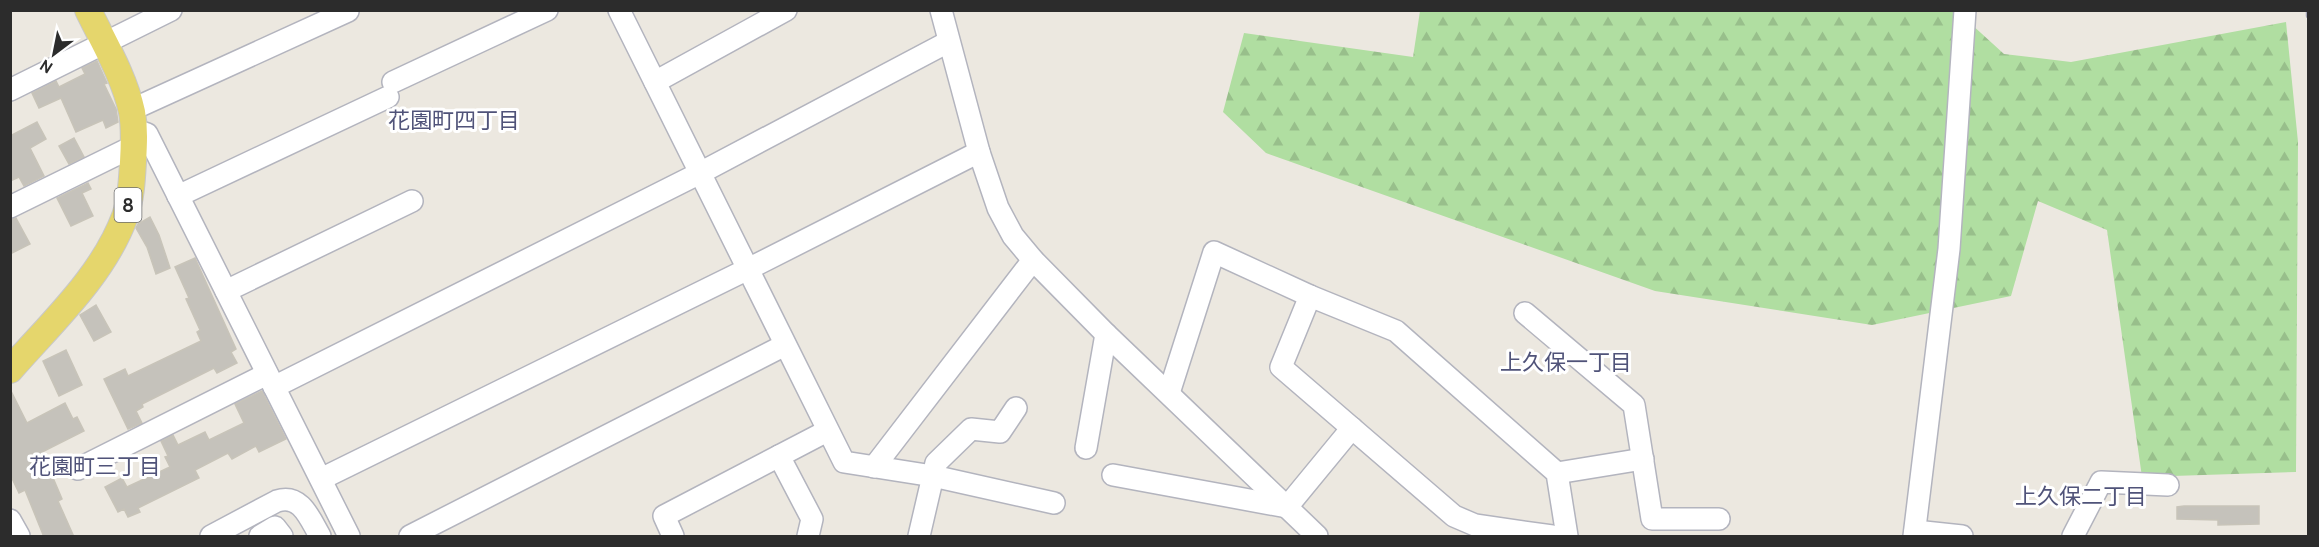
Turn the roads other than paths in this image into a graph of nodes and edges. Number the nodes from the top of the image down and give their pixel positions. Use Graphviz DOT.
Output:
graph roads {
  1 [pos="88,10"];
  2 [pos="171,10"];
  3 [pos="547,10"];
  4 [pos="619,10"];
  5 [pos="786,10"];
  6 [pos="941,10"];
  7 [pos="1965,10"];
  8 [pos="348,11"];
  9 [pos="104,42"];
  10 [pos="948,42"];
  11 [pos="655,82"];
  12 [pos="10,90"];
  13 [pos="133,129"];
  14 [pos="979,152"];
  15 [pos="700,173"];
  16 [pos="178,196"];
  17 [pos="412,201"];
  18 [pos="10,207"];
  19 [pos="1033,260"];
  20 [pos="748,269"];
  21 [pos="226,291"];
  22 [pos="1310,296"];
  23 [pos="1525,313"];
  24 [pos="1106,334"];
  25 [pos="785,345"];
  26 [pos="10,370"];
  27 [pos="270,380"];
  28 [pos="1169,393"];
  29 [pos="1016,408"];
  30 [pos="1352,428"];
  31 [pos="827,431"];
  32 [pos="1086,448"];
  33 [pos="779,456"];
  34 [pos="1643,459"];
  35 [pos="874,467"];
  36 [pos="78,469"];
  37 [pos="1557,473"];
  38 [pos="1113,475"];
  39 [pos="933,476"];
  40 [pos="321,479"];
  41 [pos="2168,485"];
  42 [pos="1054,504"];
  43 [pos="1287,507"];
  44 [pos="1719,519"];
  45 [pos="10,520"];
  46 [pos="243,529"];
  47 [pos="1914,534"];
  48 [pos="20,537"];
  49 [pos="212,537"];
  50 [pos="260,537"];
  51 [pos="282,537"];
  52 [pos="320,537"];
  53 [pos="349,537"];
  54 [pos="410,537"];
  55 [pos="673,537"];
  56 [pos="808,537"];
  57 [pos="919,537"];
  58 [pos="1317,537"];
  59 [pos="1552,537"];
  60 [pos="1567,537"];
  61 [pos="1962,537"];
  62 [pos="2073,537"];
  1 -- 9 [label="main road, 8"];
  2 -- 9 [label="street"];
  3 -- 16 [label="street"];
  4 -- 11 [label="street"];
  5 -- 11 [label="street"];
  6 -- 10 [label="street"];
  7 -- 47 [label="street"];
  8 -- 13 [label="street"];
  9 -- 12 [label="street"];
  9 -- 13 [label="main road, 8"];
  10 -- 14 [label="street"];
  10 -- 15 [label="street"];
  11 -- 15 [label="street"];
  13 -- 16 [label="street"];
  13 -- 18 [label="street"];
  13 -- 26 [label="main road, 8"];
  14 -- 19 [label="street"];
  14 -- 20 [label="street"];
  15 -- 20 [label="street"];
  15 -- 27 [label="street"];
  16 -- 21 [label="street"];
  17 -- 21 [label="street"];
  19 -- 24 [label="street"];
  19 -- 35 [label="street"];
  20 -- 25 [label="street"];
  20 -- 40 [label="street"];
  21 -- 27 [label="street"];
  22 -- 28 [label="street"];
  22 -- 30 [label="street"];
  22 -- 37 [label="street"];
  23 -- 34 [label="street"];
  24 -- 28 [label="street"];
  24 -- 32 [label="street"];
  25 -- 31 [label="street"];
  25 -- 54 [label="street"];
  27 -- 36 [label="street"];
  27 -- 40 [label="street"];
  28 -- 43 [label="street"];
  29 -- 39 [label="street"];
  30 -- 43 [label="street"];
  30 -- 59 [label="street"];
  31 -- 33 [label="street"];
  31 -- 35 [label="street"];
  33 -- 55 [label="street"];
  33 -- 56 [label="street"];
  34 -- 37 [label="street"];
  34 -- 44 [label="street"];
  35 -- 39 [label="street"];
  37 -- 60 [label="street"];
  38 -- 43 [label="street"];
  39 -- 42 [label="street"];
  39 -- 57 [label="street"];
  40 -- 53 [label="street"];
  41 -- 62 [label="street"];
  43 -- 58 [label="street"];
  45 -- 48 [label="street"];
  46 -- 49 [label="street"];
  46 -- 52 [label="street"];
  47 -- 61 [label="street"];
  50 -- 51 [label="street"];
}
